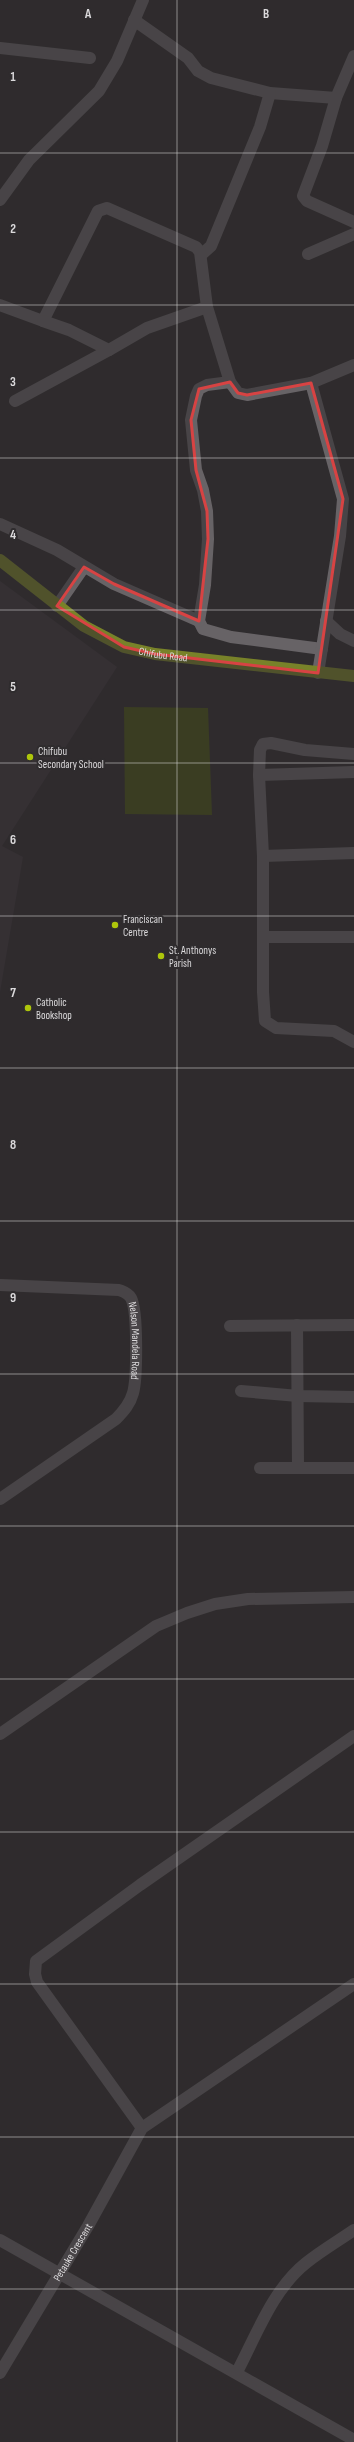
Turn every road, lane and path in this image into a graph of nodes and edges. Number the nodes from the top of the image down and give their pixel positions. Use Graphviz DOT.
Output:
graph roads {
  1 [pos="144,0"];
  2 [pos="134,20"];
  3 [pos="0,48"];
  4 [pos="354,56"];
  5 [pos="90,58"];
  6 [pos="270,92"];
  7 [pos="336,98"];
  8 [pos="0,200"];
  9 [pos="354,222"];
  10 [pos="354,234"];
  11 [pos="308,254"];
  12 [pos="201,255"];
  13 [pos="0,305"];
  14 [pos="207,307"];
  15 [pos="43,321"];
  16 [pos="109,350"];
  17 [pos="354,365"];
  18 [pos="230,382"];
  19 [pos="311,383"];
  20 [pos="15,401"];
  21 [pos="1,526"];
  22 [pos="0,560"];
  23 [pos="84,567"];
  24 [pos="57,606"];
  25 [pos="199,621"];
  26 [pos="326,621"];
  27 [pos="354,641"];
  28 [pos="322,649"];
  29 [pos="318,673"];
  30 [pos="354,676"];
  31 [pos="354,754"];
  32 [pos="354,772"];
  33 [pos="259,775"];
  34 [pos="354,853"];
  35 [pos="263,856"];
  36 [pos="263,937"];
  37 [pos="354,937"];
  38 [pos="334,1031"];
  39 [pos="354,1031"];
  40 [pos="354,1042"];
  41 [pos="0,1285"];
  42 [pos="297,1325"];
  43 [pos="354,1325"];
  44 [pos="230,1326"];
  45 [pos="241,1391"];
  46 [pos="298,1396"];
  47 [pos="354,1397"];
  48 [pos="298,1466"];
  49 [pos="260,1468"];
  50 [pos="354,1468"];
  51 [pos="0,1499"];
  52 [pos="354,1598"];
  53 [pos="0,1734"];
  54 [pos="354,1736"];
  55 [pos="354,1984"];
  56 [pos="142,2128"];
  57 [pos="354,2230"];
  58 [pos="0,2240"];
  59 [pos="60,2272"];
  60 [pos="237,2372"];
  61 [pos="0,2374"];
  62 [pos="354,2440"];
  1 -- 2 [label="street"];
  2 -- 6 [label="street"];
  2 -- 8 [label="street"];
  3 -- 5 [label="street"];
  4 -- 7 [label="street"];
  6 -- 7 [label="street"];
  6 -- 12 [label="street"];
  7 -- 9 [label="street"];
  10 -- 11 [label="street"];
  12 -- 14 [label="street"];
  12 -- 15 [label="street"];
  13 -- 15 [label="street"];
  14 -- 16 [label="street"];
  14 -- 18 [label="street"];
  15 -- 16 [label="street"];
  16 -- 20 [label="street"];
  17 -- 19 [label="street"];
  18 -- 19 [label="street"];
  18 -- 25 [label="street"];
  19 -- 26 [label="street"];
  21 -- 23 [label="street"];
  22 -- 24 [label="main road, Chifubu Road"];
  23 -- 24 [label="street"];
  23 -- 25 [label="street"];
  24 -- 29 [label="main road, Chifubu Road"];
  25 -- 28 [label="street"];
  26 -- 27 [label="street"];
  26 -- 28 [label="street"];
  28 -- 29 [label="street"];
  29 -- 30 [label="main road, Chifubu Road"];
  31 -- 33 [label="street"];
  32 -- 33 [label="street"];
  33 -- 35 [label="street"];
  34 -- 35 [label="street"];
  35 -- 36 [label="street"];
  36 -- 37 [label="street"];
  36 -- 38 [label="street"];
  38 -- 39 [label="street"];
  38 -- 40 [label="street"];
  41 -- 51 [label="street, Nelson Mandela Road"];
  42 -- 43 [label="street"];
  42 -- 44 [label="street"];
  42 -- 46 [label="street"];
  45 -- 46 [label="street"];
  46 -- 47 [label="street"];
  46 -- 48 [label="street"];
  48 -- 49 [label="street"];
  48 -- 50 [label="street"];
  52 -- 53 [label="street"];
  54 -- 56 [label="street"];
  55 -- 56 [label="street"];
  56 -- 59 [label="street, Petauke Crescent"];
  57 -- 60 [label="street"];
  58 -- 59 [label="street"];
  59 -- 60 [label="street"];
  59 -- 61 [label="street, Petauke Crescent"];
  60 -- 62 [label="street"];
}
